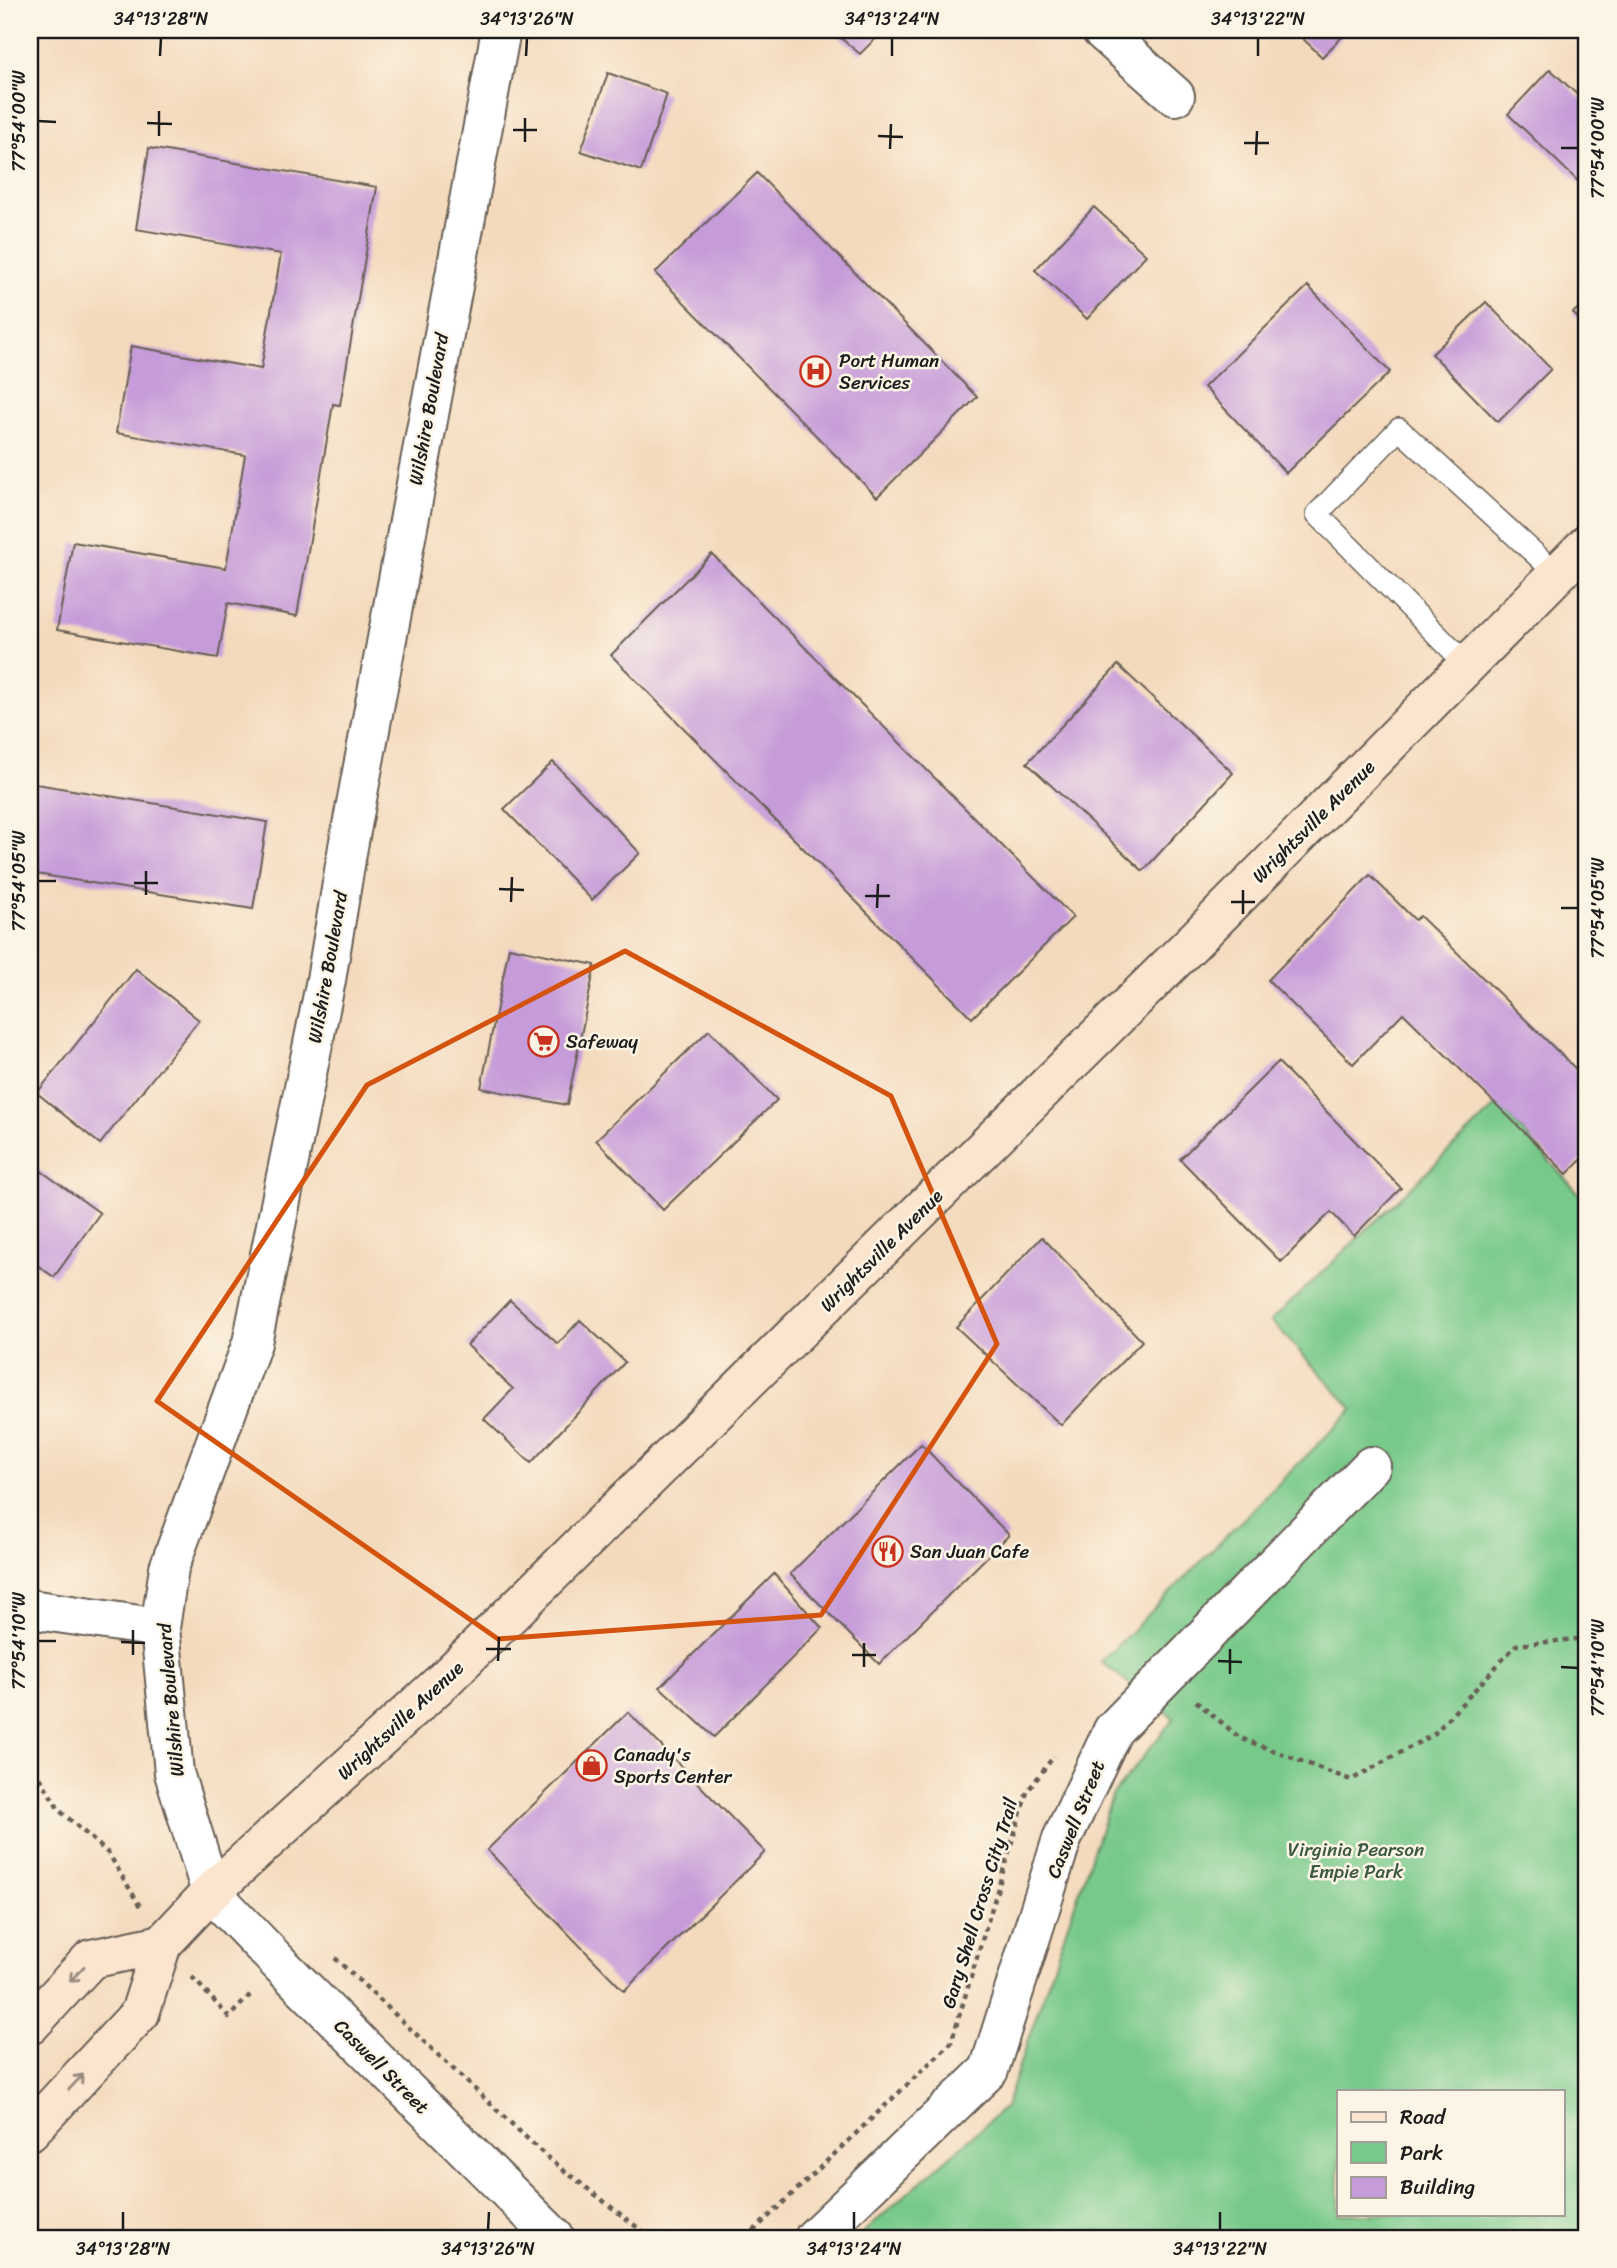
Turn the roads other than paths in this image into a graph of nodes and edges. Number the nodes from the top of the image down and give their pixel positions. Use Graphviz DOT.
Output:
graph roads {
  1 [pos="501,30"];
  2 [pos="1101,30"];
  3 [pos="1175,96"];
  4 [pos="1587,544"];
  5 [pos="1558,574"];
  6 [pos="1467,666"];
  7 [pos="1371,1466"];
  8 [pos="30,1609"];
  9 [pos="160,1628"];
  10 [pos="211,1892"];
  11 [pos="162,1944"];
  12 [pos="30,2025"];
  13 [pos="30,2132"];
  14 [pos="555,2238"];
  15 [pos="814,2238"];
  1 -- 9 [label="street, Wilshire Boulevard"];
  2 -- 3 [label="street"];
  4 -- 5 [label="street, Wrightsville Avenue"];
  5 -- 6 [label="street, Wrightsville Avenue"];
  5 -- 6 [label="lane"];
  6 -- 10 [label="street, Wrightsville Avenue"];
  7 -- 15 [label="street, Caswell Street"];
  8 -- 9 [label="street"];
  9 -- 10 [label="street, Wilshire Boulevard"];
  10 -- 11 [label="street, Wrightsville Avenue"];
  10 -- 14 [label="street, Caswell Street"];
  11 -- 12 [label="street, one-way"];
  13 -- 11 [label="street, Wrightsville Avenue, one-way"];
}
